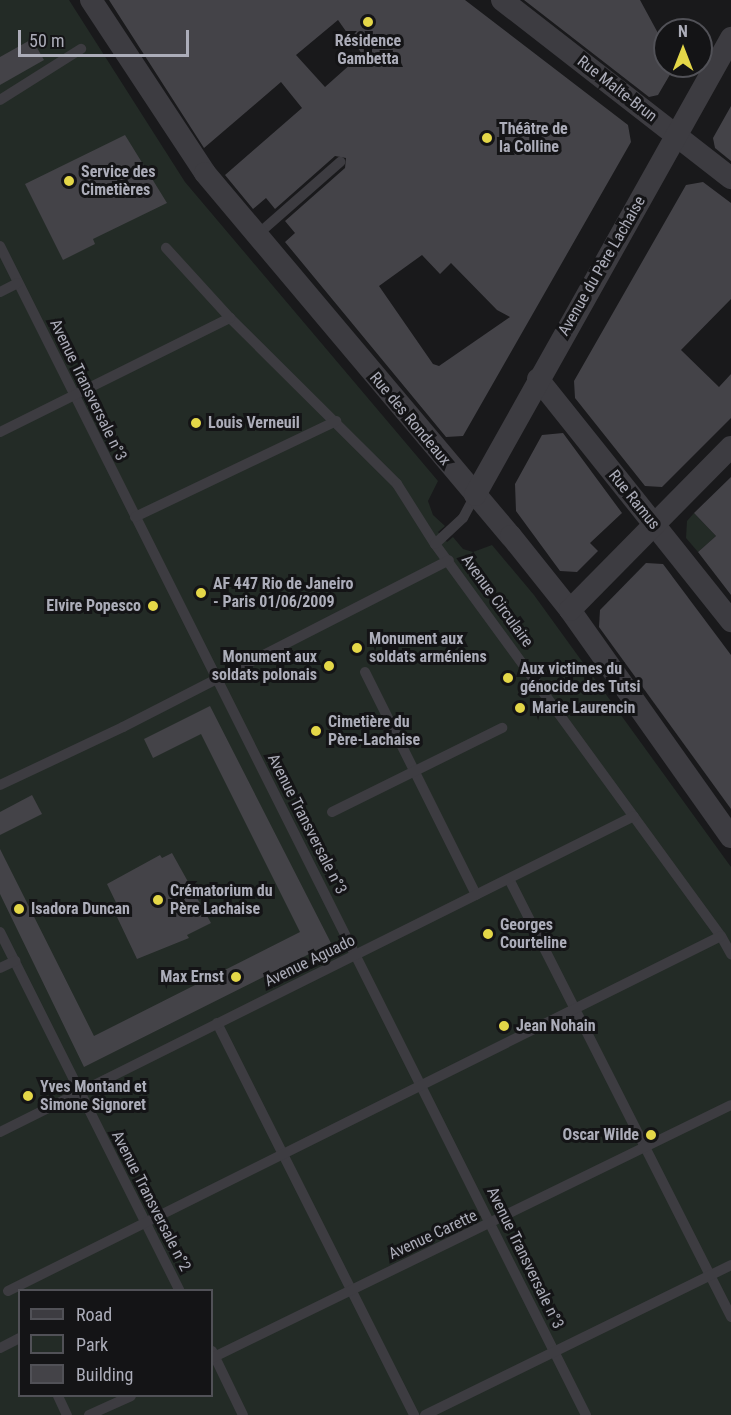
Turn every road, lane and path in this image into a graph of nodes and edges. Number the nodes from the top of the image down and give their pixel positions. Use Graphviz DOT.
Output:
graph roads {
  1 [pos="92,0"];
  2 [pos="502,0"];
  3 [pos="731,38"];
  4 [pos="81,49"];
  5 [pos="0,100"];
  6 [pos="676,136"];
  7 [pos="340,162"];
  8 [pos="731,178"];
  9 [pos="256,235"];
  10 [pos="0,246"];
  11 [pos="166,248"];
  12 [pos="18,283"];
  13 [pos="0,292"];
  14 [pos="230,318"];
  15 [pos="538,379"];
  16 [pos="74,396"];
  17 [pos="336,421"];
  18 [pos="0,432"];
  19 [pos="731,447"];
  20 [pos="475,495"];
  21 [pos="135,517"];
  22 [pos="654,526"];
  23 [pos="435,544"];
  24 [pos="448,560"];
  25 [pos="570,610"];
  26 [pos="731,621"];
  27 [pos="365,672"];
  28 [pos="219,679"];
  29 [pos="502,728"];
  30 [pos="415,772"];
  31 [pos="0,785"];
  32 [pos="332,812"];
  33 [pos="634,816"];
  34 [pos="731,837"];
  35 [pos="509,879"];
  36 [pos="477,895"];
  37 [pos="0,932"];
  38 [pos="721,936"];
  39 [pos="731,954"];
  40 [pos="356,955"];
  41 [pos="15,961"];
  42 [pos="0,968"];
  43 [pos="574,1009"];
  44 [pos="217,1023"];
  45 [pos="422,1086"];
  46 [pos="81,1091"];
  47 [pos="731,1105"];
  48 [pos="0,1132"];
  49 [pos="644,1150"];
  50 [pos="283,1153"];
  51 [pos="143,1223"];
  52 [pos="493,1224"];
  53 [pos="731,1264"];
  54 [pos="710,1275"];
  55 [pos="178,1289"];
  56 [pos="352,1290"];
  57 [pos="8,1291"];
  58 [pos="731,1317"];
  59 [pos="18,1339"];
  60 [pos="0,1348"];
  61 [pos="554,1353"];
  62 [pos="213,1355"];
  63 [pos="59,1397"];
  64 [pos="127,1397"];
  65 [pos="67,1415"];
  66 [pos="88,1415"];
  67 [pos="243,1415"];
  68 [pos="414,1415"];
  69 [pos="425,1415"];
  70 [pos="585,1415"];
  1 -- 9 [label="street, Rue des Rondeaux"];
  2 -- 6 [label="street, Rue Malte-Brun"];
  3 -- 6 [label="street, Avenue du Père Lachaise"];
  4 -- 5 [label="lane"];
  6 -- 8 [label="street, Rue Malte-Brun"];
  6 -- 15 [label="street, Avenue du Père Lachaise"];
  7 -- 9 [label="lane"];
  9 -- 20 [label="street, Rue des Rondeaux"];
  10 -- 12 [label="lane, Avenue Transversale n°3"];
  11 -- 14 [label="lane, Avenue Circulaire"];
  12 -- 13 [label="lane"];
  12 -- 16 [label="lane, Avenue Transversale n°3"];
  14 -- 16 [label="lane"];
  14 -- 17 [label="lane, Avenue Circulaire"];
  15 -- 20 [label="street, Avenue du Père Lachaise"];
  15 -- 22 [label="street, Rue Ramus"];
  16 -- 18 [label="lane"];
  16 -- 21 [label="lane, Avenue Transversale n°3"];
  17 -- 21 [label="lane"];
  17 -- 23 [label="lane, Avenue Circulaire"];
  19 -- 22 [label="street"];
  20 -- 23 [label="lane"];
  20 -- 25 [label="street, Rue des Rondeaux"];
  21 -- 28 [label="lane, Avenue Transversale n°3"];
  22 -- 25 [label="street"];
  22 -- 26 [label="street, Rue Ramus"];
  23 -- 24 [label="lane, Avenue Circulaire"];
  24 -- 28 [label="lane"];
  24 -- 33 [label="lane, Avenue Circulaire"];
  25 -- 34 [label="street, Rue des Rondeaux"];
  27 -- 30 [label="lane"];
  28 -- 31 [label="lane"];
  28 -- 40 [label="lane, Avenue Transversale n°3"];
  29 -- 30 [label="lane"];
  30 -- 32 [label="lane"];
  30 -- 36 [label="lane"];
  33 -- 35 [label="lane, Avenue Aguado"];
  33 -- 38 [label="lane, Avenue Circulaire"];
  35 -- 36 [label="lane, Avenue Aguado"];
  35 -- 43 [label="lane"];
  36 -- 40 [label="lane, Avenue Aguado"];
  37 -- 41 [label="lane, Avenue Transversale n°2"];
  38 -- 39 [label="lane, Avenue Circulaire"];
  38 -- 43 [label="lane"];
  40 -- 44 [label="lane, Avenue Aguado"];
  40 -- 45 [label="lane, Avenue Transversale n°3"];
  41 -- 42 [label="lane"];
  41 -- 46 [label="lane, Avenue Transversale n°2"];
  43 -- 45 [label="lane"];
  43 -- 49 [label="lane"];
  44 -- 46 [label="lane, Avenue Aguado"];
  44 -- 50 [label="lane"];
  45 -- 50 [label="lane"];
  45 -- 52 [label="lane, Avenue Transversale n°3"];
  46 -- 48 [label="lane, Avenue Aguado"];
  46 -- 51 [label="lane, Avenue Transversale n°2"];
  47 -- 49 [label="lane, Avenue Carette"];
  49 -- 52 [label="lane, Avenue Carette"];
  49 -- 54 [label="lane"];
  50 -- 51 [label="lane"];
  50 -- 56 [label="lane"];
  51 -- 55 [label="lane, Avenue Transversale n°2"];
  51 -- 57 [label="lane"];
  52 -- 56 [label="lane, Avenue Carette"];
  52 -- 61 [label="lane, Avenue Transversale n°3"];
  53 -- 54 [label="lane"];
  54 -- 58 [label="lane"];
  54 -- 61 [label="lane"];
  56 -- 62 [label="lane, Avenue Carette"];
  56 -- 68 [label="lane"];
  59 -- 60 [label="lane"];
  61 -- 69 [label="lane"];
  61 -- 70 [label="lane, Avenue Transversale n°3"];
  62 -- 67 [label="lane"];
  63 -- 65 [label="lane"];
  64 -- 66 [label="lane"];
}
